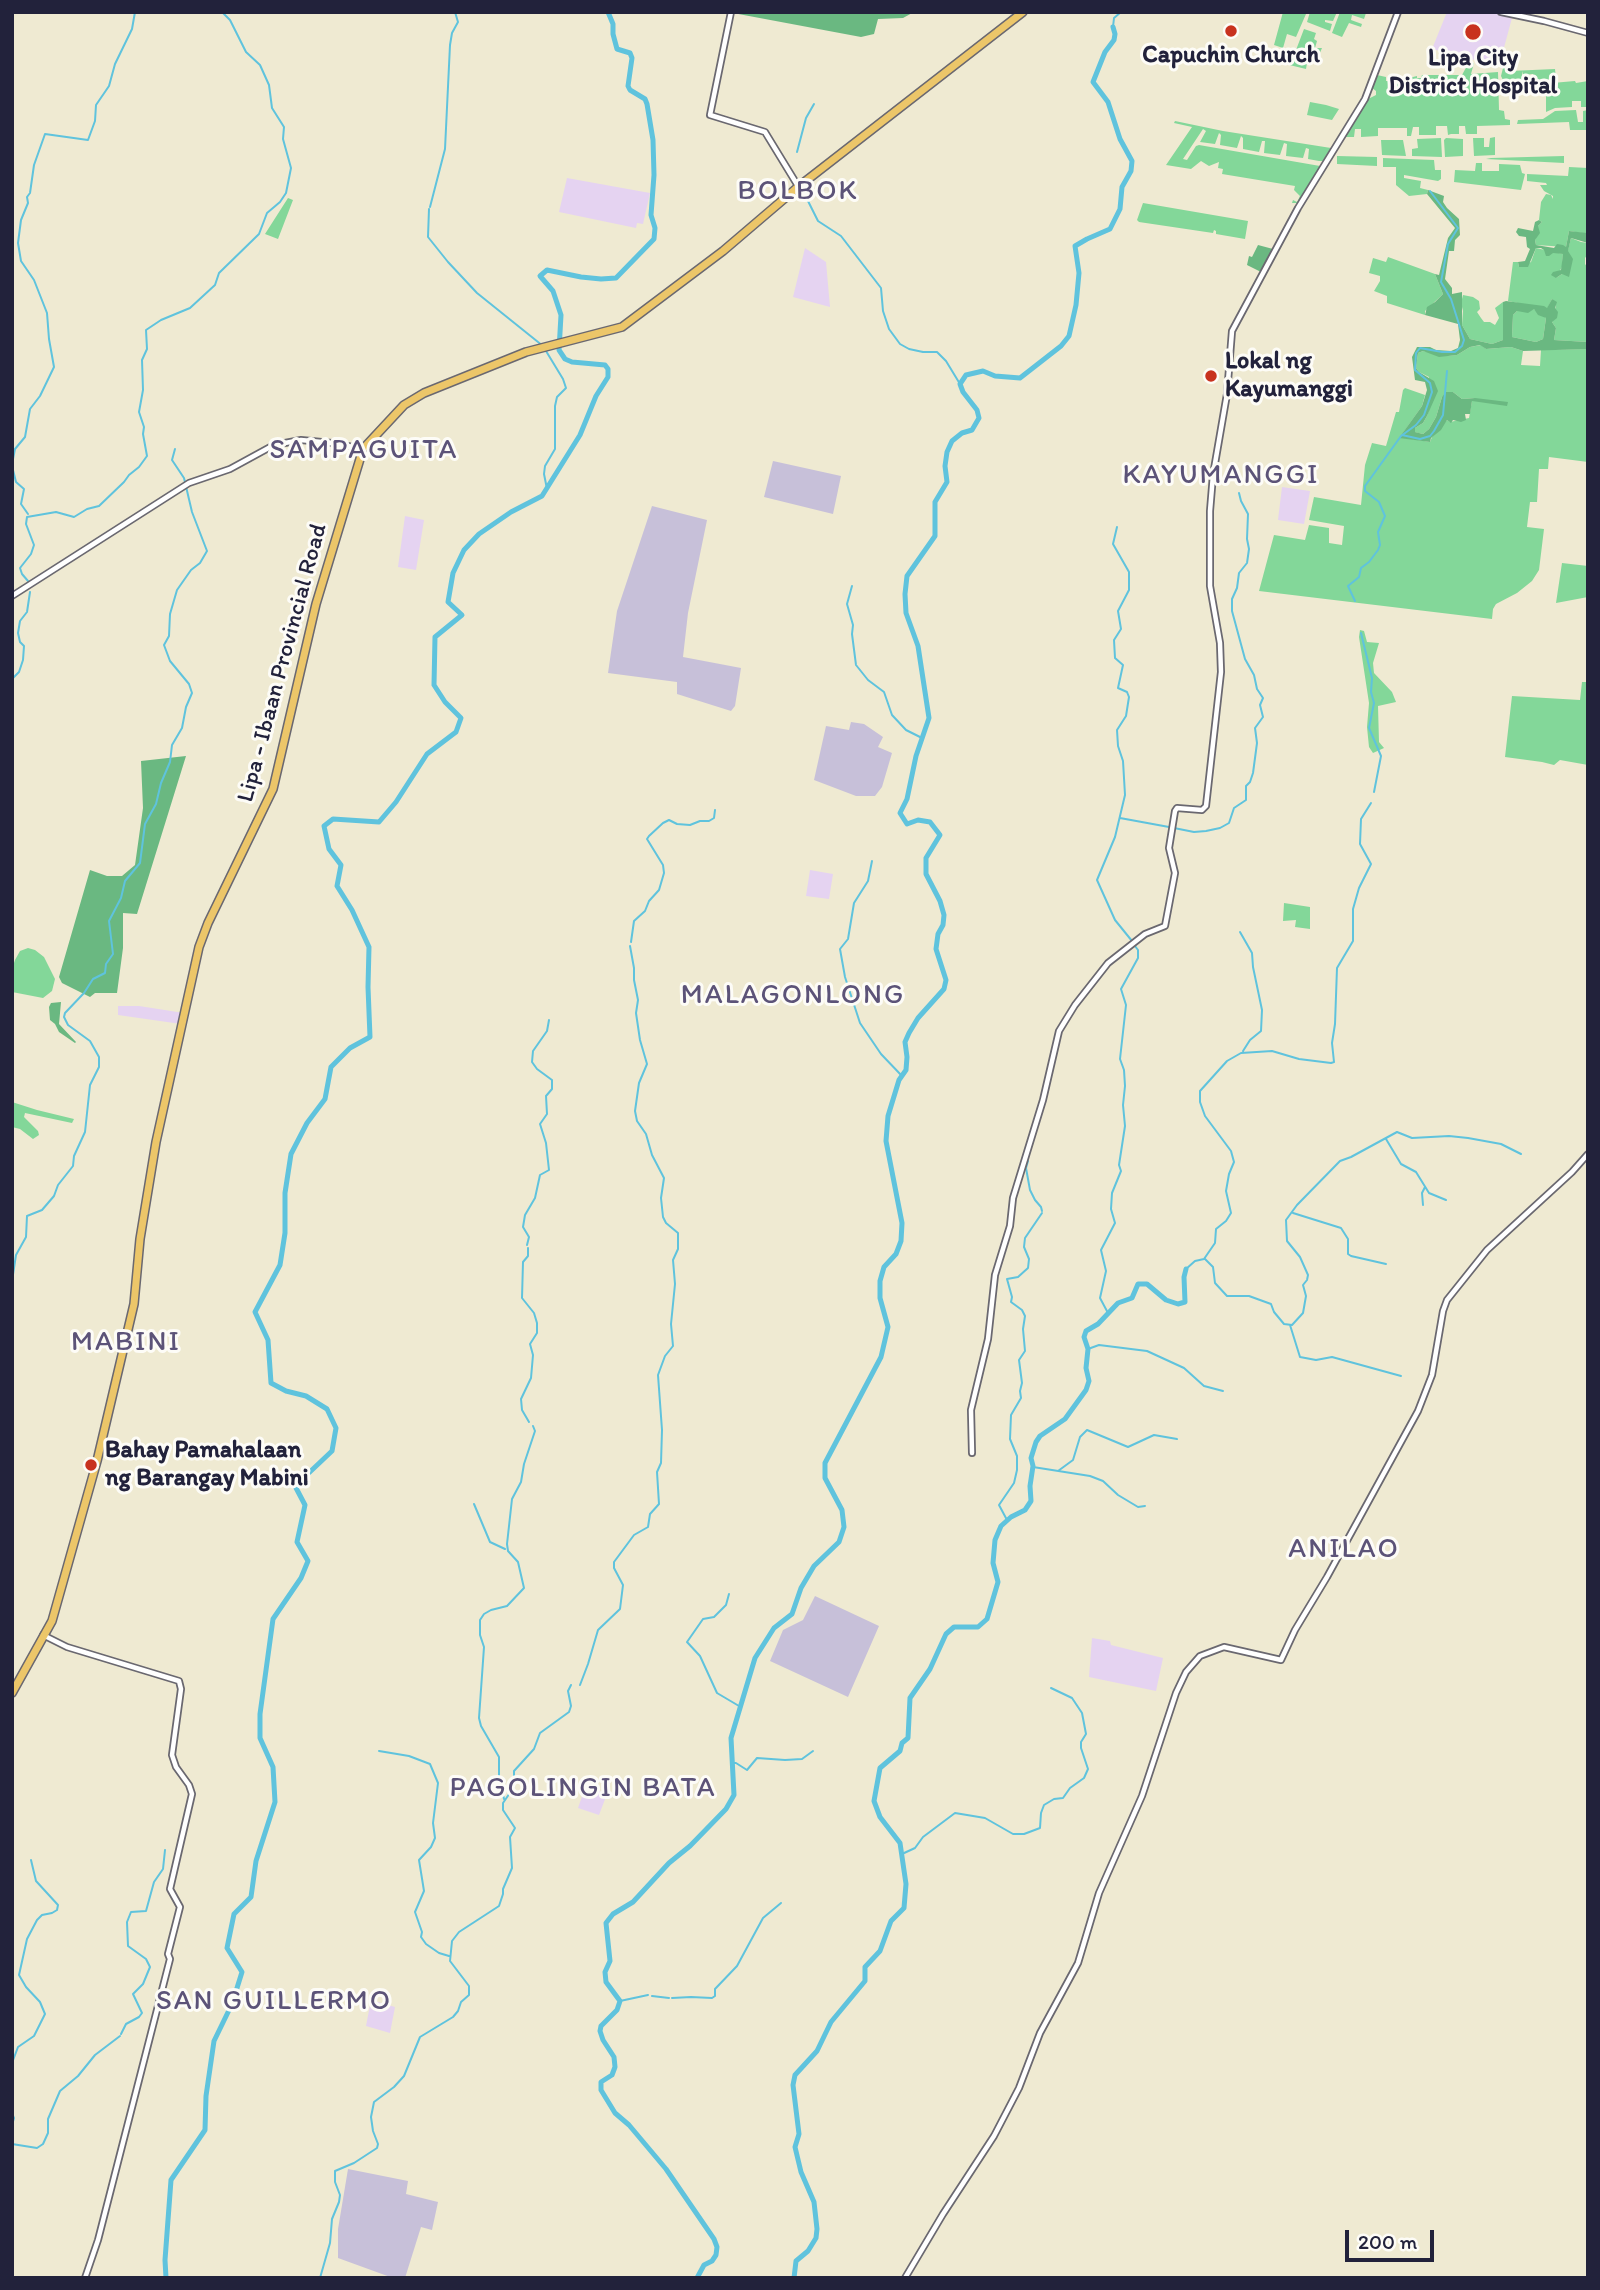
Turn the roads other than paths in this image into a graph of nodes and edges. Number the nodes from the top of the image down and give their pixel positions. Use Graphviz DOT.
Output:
graph roads {
  1 [pos="732,12"];
  2 [pos="1023,12"];
  3 [pos="1398,12"];
  4 [pos="1501,12"];
  5 [pos="1588,33"];
  6 [pos="798,187"];
  7 [pos="363,450"];
  8 [pos="12,596"];
  9 [pos="1588,1154"];
  10 [pos="972,1452"];
  11 [pos="43,1636"];
  12 [pos="12,1693"];
  13 [pos="85,2278"];
  14 [pos="905,2278"];
  1 -- 6 [label="street"];
  2 -- 6 [label="main road, Lipa - Ibaan Provincial Road"];
  3 -- 10 [label="street"];
  4 -- 5 [label="street"];
  6 -- 7 [label="main road, Lipa - Ibaan Provincial Road"];
  7 -- 8 [label="street"];
  7 -- 11 [label="main road, Lipa - Ibaan Provincial Road"];
  9 -- 14 [label="street"];
  11 -- 12 [label="main road, Lipa - Ibaan Provincial Road"];
  11 -- 13 [label="street"];
}
